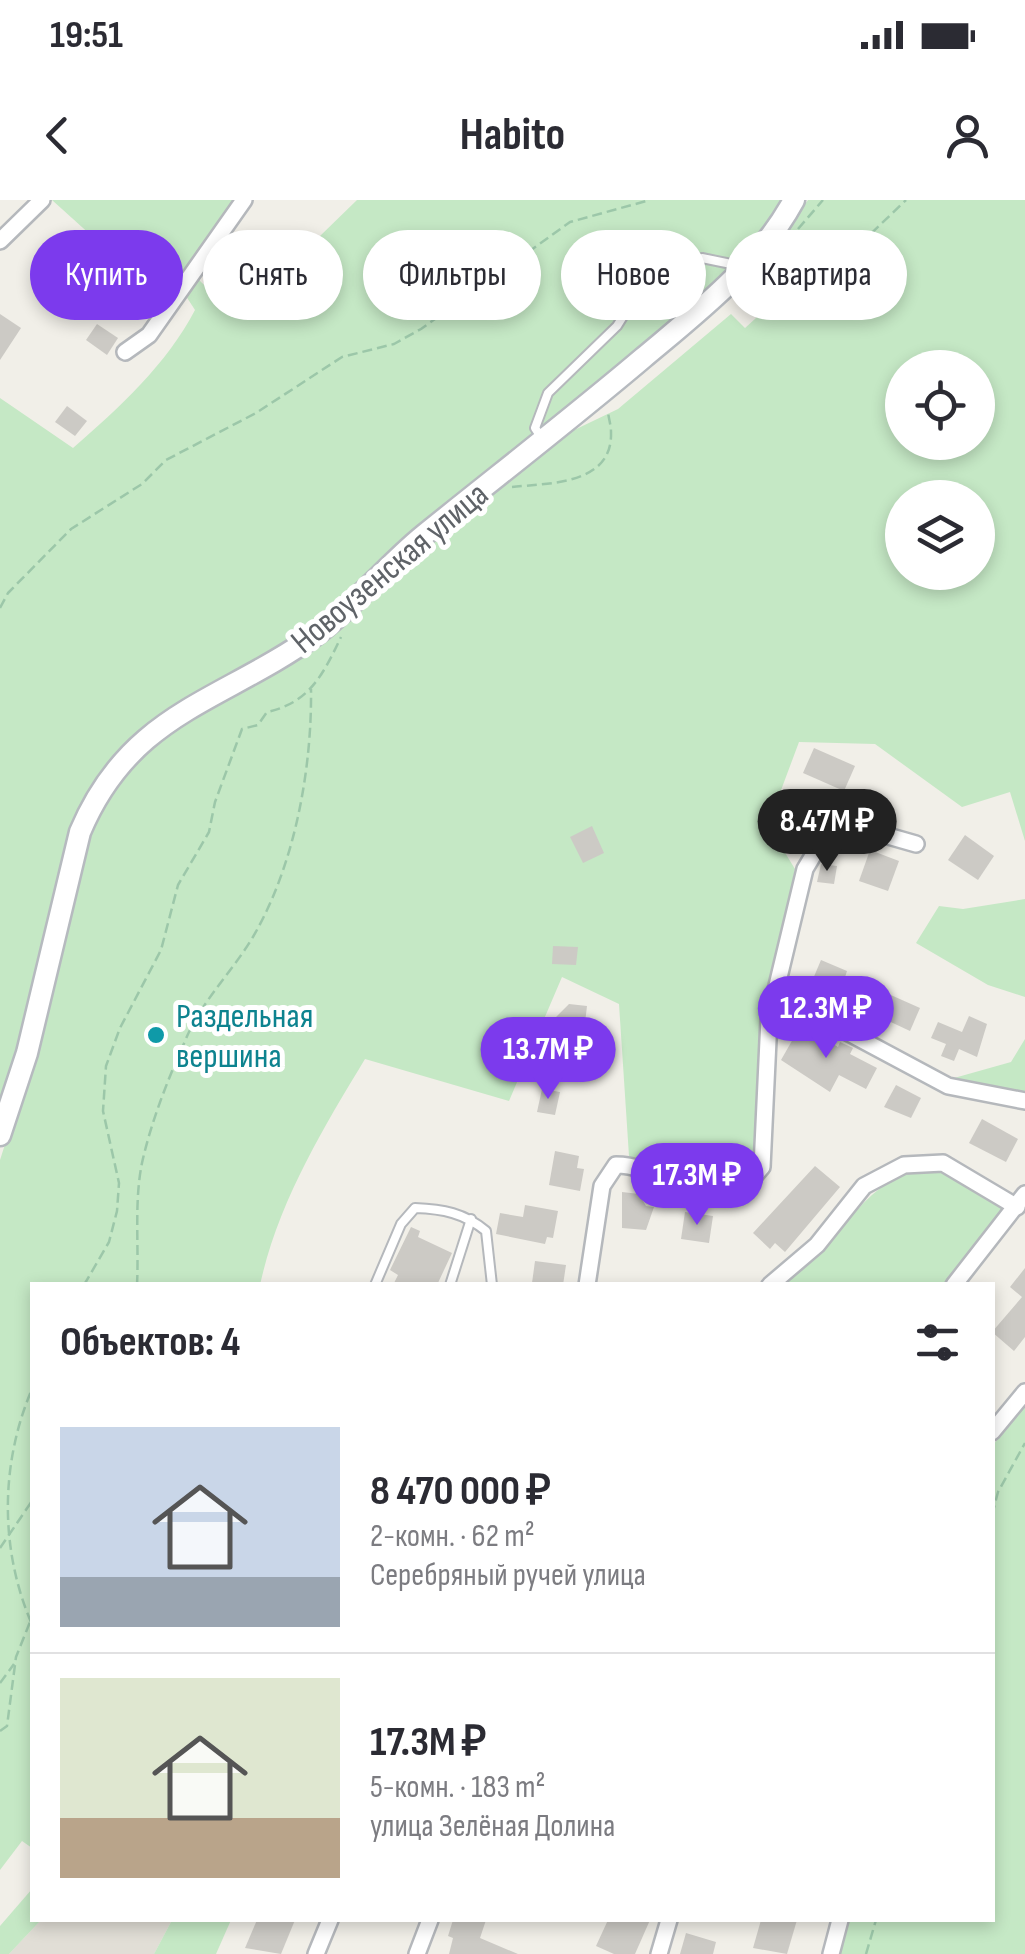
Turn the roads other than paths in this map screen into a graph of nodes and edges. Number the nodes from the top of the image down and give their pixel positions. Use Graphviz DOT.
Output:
graph roads {
  1 [pos="42,200"];
  2 [pos="244,200"];
  3 [pos="794,200"];
  4 [pos="776,230"];
  5 [pos="0,241"];
  6 [pos="726,267"];
  7 [pos="726,293"];
  8 [pos="125,352"];
  9 [pos="543,439"];
  10 [pos="916,844"];
  11 [pos="774,999"];
  12 [pos="1025,1102"];
  13 [pos="0,1134"];
  14 [pos="1021,1201"];
  15 [pos="472,1219"];
  16 [pos="375,1282"];
  17 [pos="451,1282"];
  18 [pos="492,1282"];
  19 [pos="588,1282"];
  20 [pos="774,1282"];
  21 [pos="956,1282"];
  22 [pos="1025,1392"];
  23 [pos="995,1428"];
  24 [pos="329,1922"];
  25 [pos="429,1922"];
  26 [pos="667,1922"];
  27 [pos="839,1922"];
  28 [pos="316,1954"];
  29 [pos="417,1954"];
  30 [pos="659,1954"];
  31 [pos="830,1954"];
  1 -- 5 [label="street"];
  2 -- 8 [label="street"];
  3 -- 4 [label="main road, Новоузенская улица"];
  6 -- 9 [label="lane"];
  7 -- 9 [label="main road, Новоузенская улица"];
  9 -- 13 [label="main road, Новоузенская улица"];
  10 -- 11 [label="street"];
  11 -- 12 [label="street"];
  11 -- 19 [label="street"];
  14 -- 20 [label="street"];
  14 -- 21 [label="street"];
  15 -- 16 [label="lane"];
  15 -- 17 [label="lane"];
  15 -- 18 [label="lane"];
  22 -- 23 [label="street"];
  24 -- 28 [label="street"];
  25 -- 29 [label="street"];
  26 -- 30 [label="street"];
  27 -- 31 [label="street"];
}
